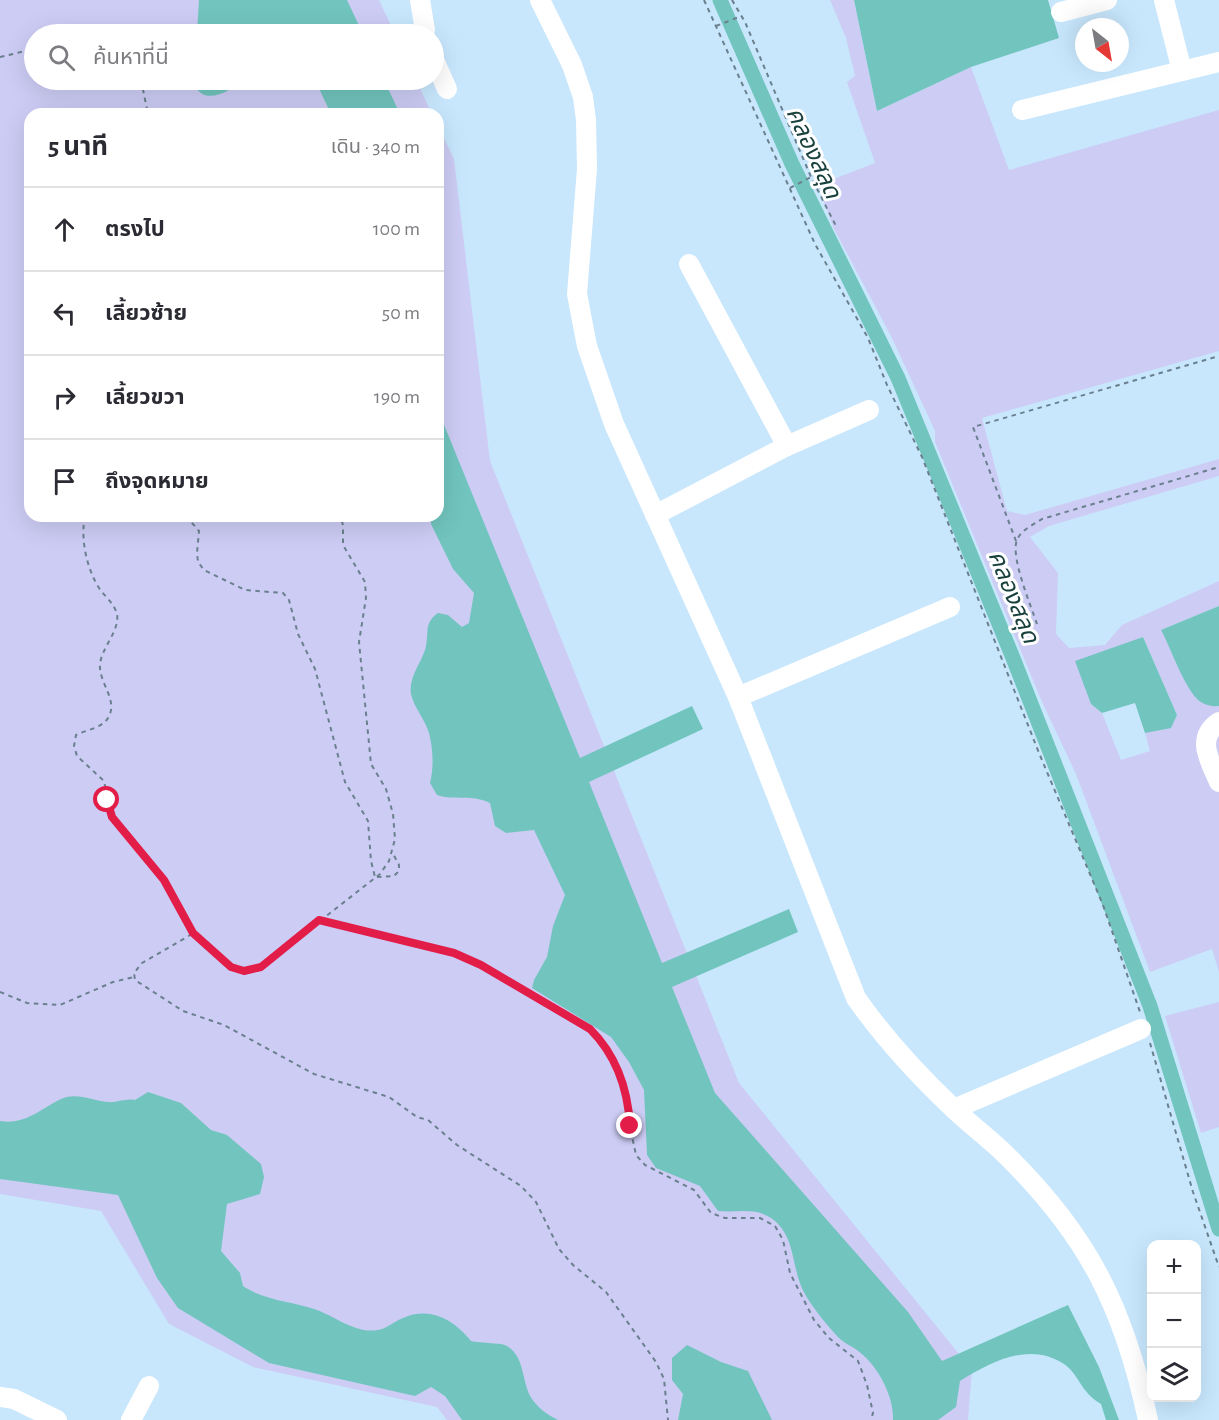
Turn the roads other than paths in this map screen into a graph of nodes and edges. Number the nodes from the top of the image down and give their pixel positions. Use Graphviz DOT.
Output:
graph roads {
  1 [pos="420,0"];
  2 [pos="540,0"];
  3 [pos="1107,0"];
  4 [pos="1164,0"];
  5 [pos="1061,12"];
  6 [pos="423,24"];
  7 [pos="1219,62"];
  8 [pos="1182,71"];
  9 [pos="444,82"];
  10 [pos="447,89"];
  11 [pos="1023,110"];
  12 [pos="689,264"];
  13 [pos="869,410"];
  14 [pos="787,446"];
  15 [pos="655,515"];
  16 [pos="950,607"];
  17 [pos="738,697"];
  18 [pos="1219,722"];
  19 [pos="1219,782"];
  20 [pos="1144,1030"];
  21 [pos="954,1109"];
  22 [pos="1144,1368"];
  23 [pos="149,1386"];
  24 [pos="0,1396"];
  25 [pos="57,1420"];
  26 [pos="131,1420"];
  27 [pos="1148,1420"];
  1 -- 6 [label="street"];
  2 -- 15 [label="street"];
  3 -- 5 [label="street"];
  4 -- 8 [label="street"];
  7 -- 8 [label="street"];
  8 -- 11 [label="street"];
  9 -- 10 [label="street"];
  12 -- 14 [label="street"];
  13 -- 14 [label="street"];
  14 -- 15 [label="street"];
  15 -- 17 [label="street"];
  16 -- 17 [label="street"];
  17 -- 21 [label="street"];
  18 -- 19 [label="street"];
  20 -- 21 [label="street"];
  21 -- 22 [label="street"];
  22 -- 27 [label="street"];
  23 -- 26 [label="street"];
  24 -- 25 [label="street"];
}
